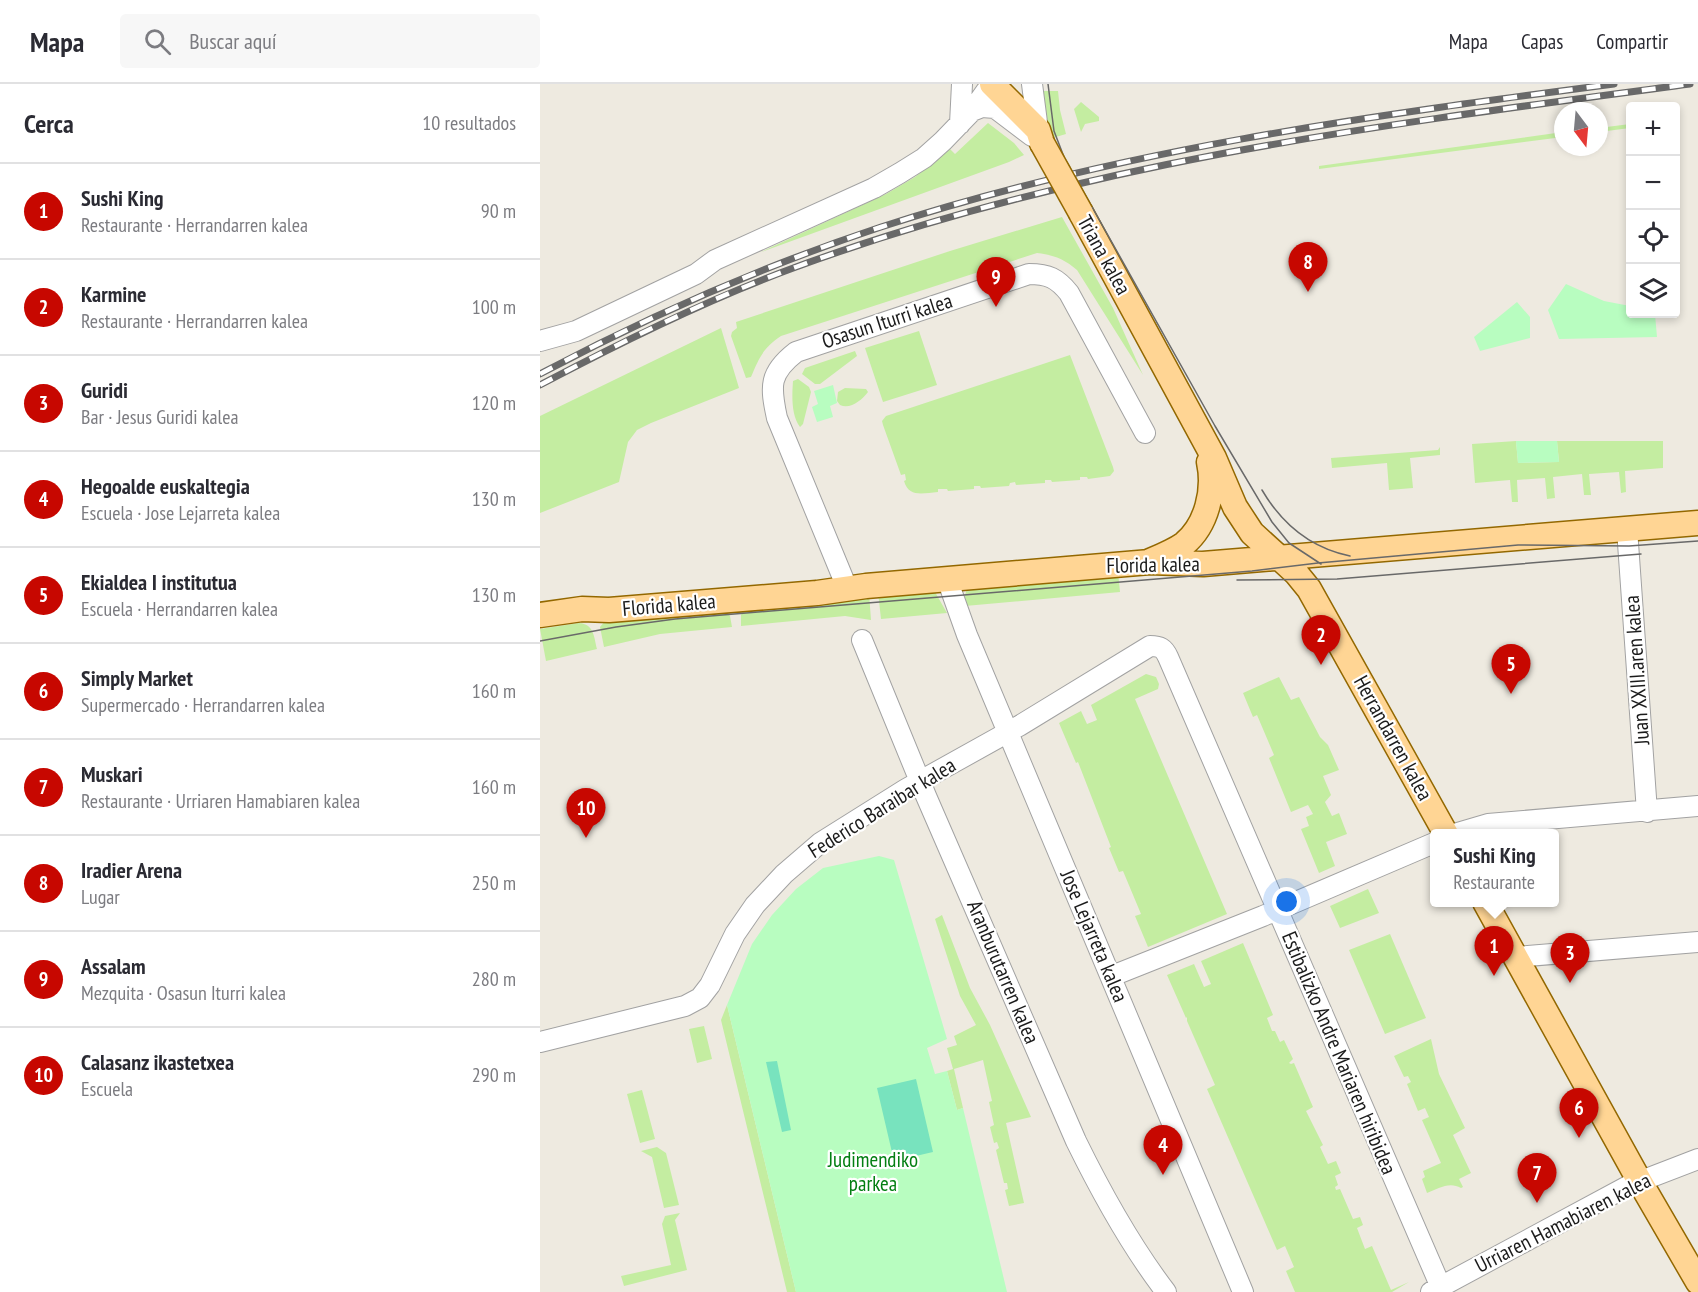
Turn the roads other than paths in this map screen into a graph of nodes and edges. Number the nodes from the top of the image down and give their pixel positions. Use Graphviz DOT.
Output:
graph roads {
  1 [pos="962,84"];
  2 [pos="992,84"];
  3 [pos="1032,84"];
  4 [pos="966,117"];
  5 [pos="1040,137"];
  6 [pos="715,260"];
  7 [pos="540,330"];
  8 [pos="540,341"];
  9 [pos="1145,433"];
  10 [pos="1202,437"];
  11 [pos="1698,523"];
  12 [pos="1627,529"];
  13 [pos="1277,557"];
  14 [pos="1150,562"];
  15 [pos="947,579"];
  16 [pos="846,589"];
  17 [pos="609,610"];
  18 [pos="540,615"];
  19 [pos="540,624"];
  20 [pos="862,640"];
  21 [pos="1164,649"];
  22 [pos="1007,732"];
  23 [pos="920,781"];
  24 [pos="1698,806"];
  25 [pos="1647,812"];
  26 [pos="1443,829"];
  27 [pos="1471,829"];
  28 [pos="1430,845"];
  29 [pos="1487,907"];
  30 [pos="1277,910"];
  31 [pos="1698,942"];
  32 [pos="1516,957"];
  33 [pos="1112,976"];
  34 [pos="540,1042"];
  35 [pos="1698,1159"];
  36 [pos="1640,1182"];
  37 [pos="1698,1282"];
  38 [pos="1438,1290"];
  39 [pos="1166,1292"];
  40 [pos="1244,1292"];
  1 -- 4 [label="street"];
  2 -- 4 [label="street"];
  2 -- 5 [label="main road, Triana kalea"];
  3 -- 5 [label="street"];
  4 -- 5 [label="street"];
  4 -- 6 [label="street"];
  5 -- 10 [label="main road, Triana kalea, bridge"];
  6 -- 7 [label="street"];
  6 -- 8 [label="street"];
  9 -- 16 [label="street, Osasun Iturri kalea"];
  10 -- 13 [label="main road, Triana kalea"];
  10 -- 14 [label="main road, Triana kalea"];
  11 -- 12 [label="main road, Florida kalea"];
  12 -- 13 [label="main road, Florida kalea"];
  12 -- 25 [label="street, Juan XXIII.aren kalea"];
  13 -- 14 [label="main road, Florida kalea"];
  13 -- 26 [label="main road, Herrandarren kalea"];
  14 -- 15 [label="main road, Florida kalea"];
  15 -- 16 [label="main road, Florida kalea"];
  15 -- 22 [label="street, Jose Lejarreta kalea"];
  16 -- 17 [label="main road, Florida kalea"];
  17 -- 18 [label="main road, Florida kalea"];
  17 -- 19 [label="main road, Florida kalea"];
  20 -- 23 [label="street, Aranburutarren kalea"];
  21 -- 22 [label="street, Federico Baraibar kalea"];
  21 -- 30 [label="street, Estibalizko Andre Mariaren hiribidea"];
  22 -- 23 [label="street, Federico Baraibar kalea"];
  22 -- 33 [label="street, Jose Lejarreta kalea"];
  23 -- 34 [label="street, Federico Baraibar kalea"];
  23 -- 39 [label="street, Aranburutarren kalea"];
  24 -- 25 [label="street"];
  25 -- 27 [label="street"];
  28 -- 30 [label="street"];
  29 -- 32 [label="main road"];
  30 -- 33 [label="street"];
  30 -- 38 [label="street, Estibalizko Andre Mariaren hiribidea"];
  31 -- 32 [label="street"];
  32 -- 36 [label="main road"];
  33 -- 40 [label="street, Jose Lejarreta kalea"];
  35 -- 36 [label="street, Urriaren Hamabiaren kalea"];
  36 -- 37 [label="main road"];
  36 -- 38 [label="street, Urriaren Hamabiaren kalea"];
}
